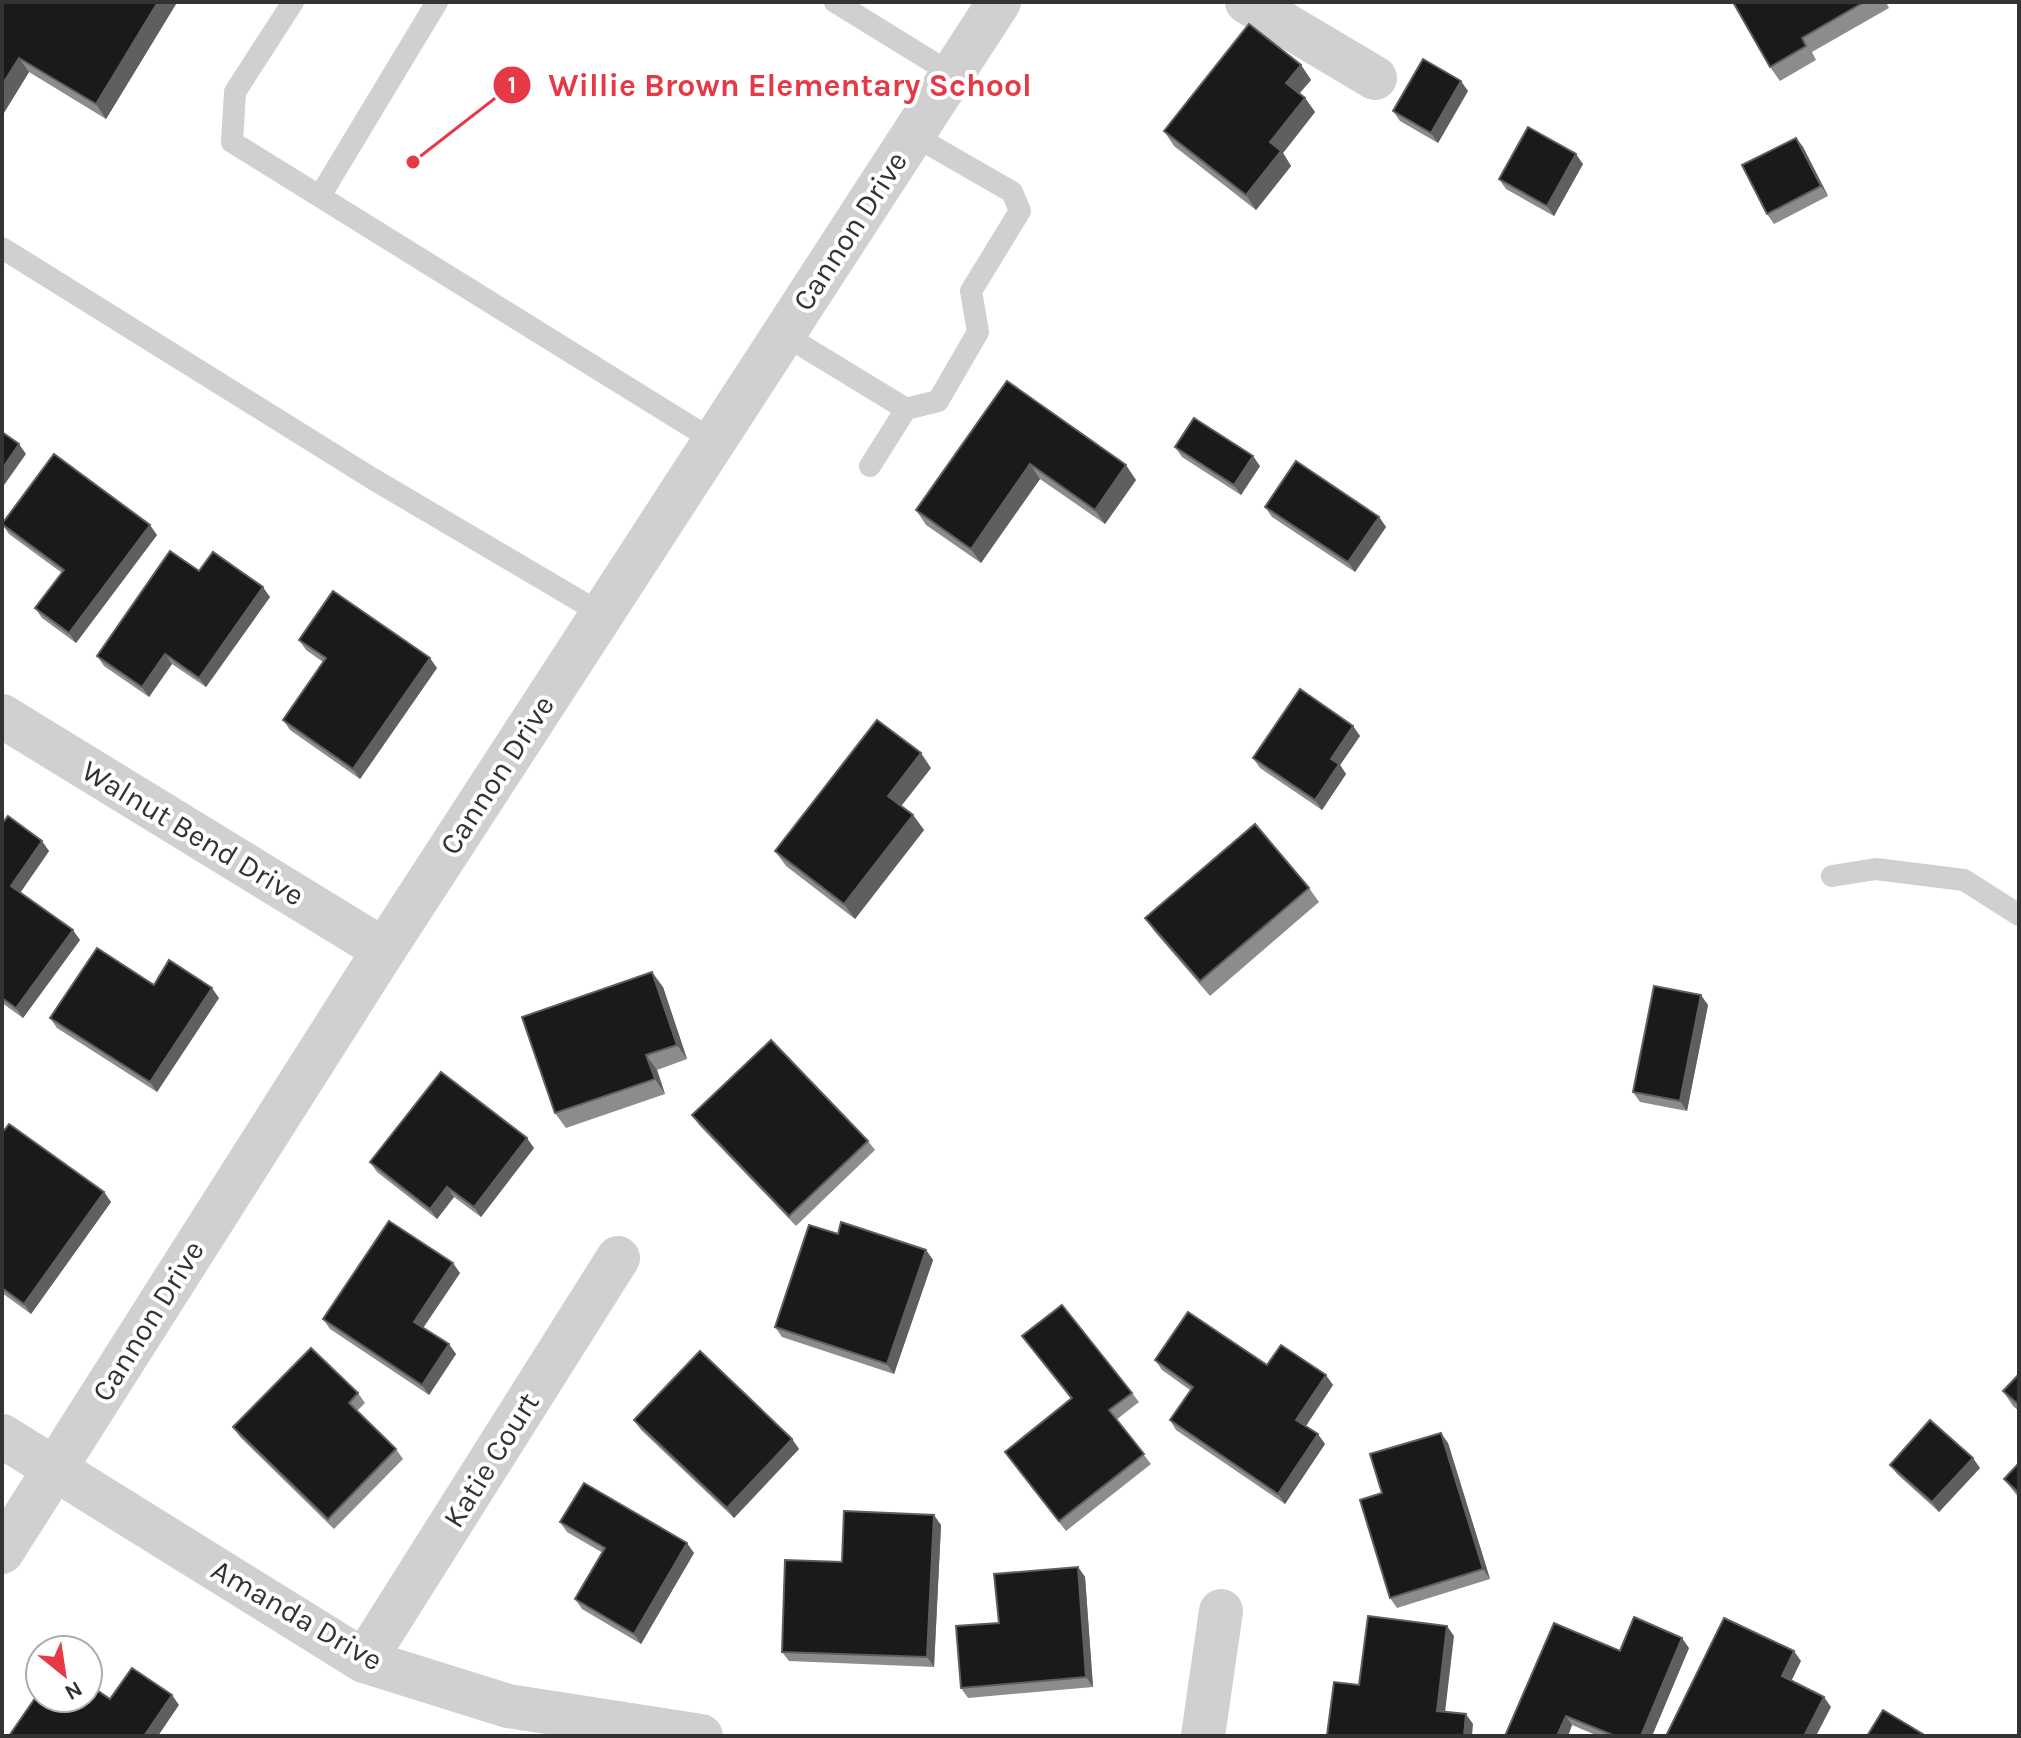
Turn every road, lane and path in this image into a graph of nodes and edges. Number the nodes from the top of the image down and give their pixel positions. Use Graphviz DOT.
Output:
graph roads {
  1 [pos="293,2"];
  2 [pos="437,2"];
  3 [pos="835,2"];
  4 [pos="999,2"];
  5 [pos="1247,2"];
  6 [pos="952,74"];
  7 [pos="1375,78"];
  8 [pos="913,135"];
  9 [pos="320,196"];
  10 [pos="2,248"];
  11 [pos="783,334"];
  12 [pos="906,409"];
  13 [pos="714,441"];
  14 [pos="870,466"];
  15 [pos="602,614"];
  16 [pos="2,716"];
  17 [pos="1832,876"];
  18 [pos="2019,915"];
  19 [pos="384,950"];
  20 [pos="618,1258"];
  21 [pos="2,1436"];
  22 [pos="55,1468"];
  23 [pos="2,1552"];
  24 [pos="1221,1611"];
  25 [pos="364,1661"];
  26 [pos="701,1736"];
  27 [pos="1203,1736"];
  1 -- 9 [label="lane"];
  2 -- 9 [label="lane"];
  3 -- 6 [label="lane"];
  4 -- 6 [label="street, Cannon Drive"];
  5 -- 7 [label="street"];
  6 -- 8 [label="street, Cannon Drive"];
  8 -- 11 [label="street, Cannon Drive"];
  8 -- 12 [label="lane"];
  9 -- 13 [label="lane"];
  10 -- 15 [label="lane"];
  11 -- 12 [label="lane"];
  11 -- 13 [label="street, Cannon Drive"];
  12 -- 14 [label="lane"];
  13 -- 15 [label="street, Cannon Drive"];
  15 -- 19 [label="street, Cannon Drive"];
  16 -- 19 [label="street, Walnut Bend Drive"];
  17 -- 18 [label="lane"];
  19 -- 22 [label="street, Cannon Drive"];
  20 -- 25 [label="street, Katie Court"];
  21 -- 22 [label="street, Amanda Drive"];
  22 -- 23 [label="street, Cannon Drive"];
  22 -- 25 [label="street, Amanda Drive"];
  24 -- 27 [label="street"];
  25 -- 26 [label="street, Amanda Drive"];
}
